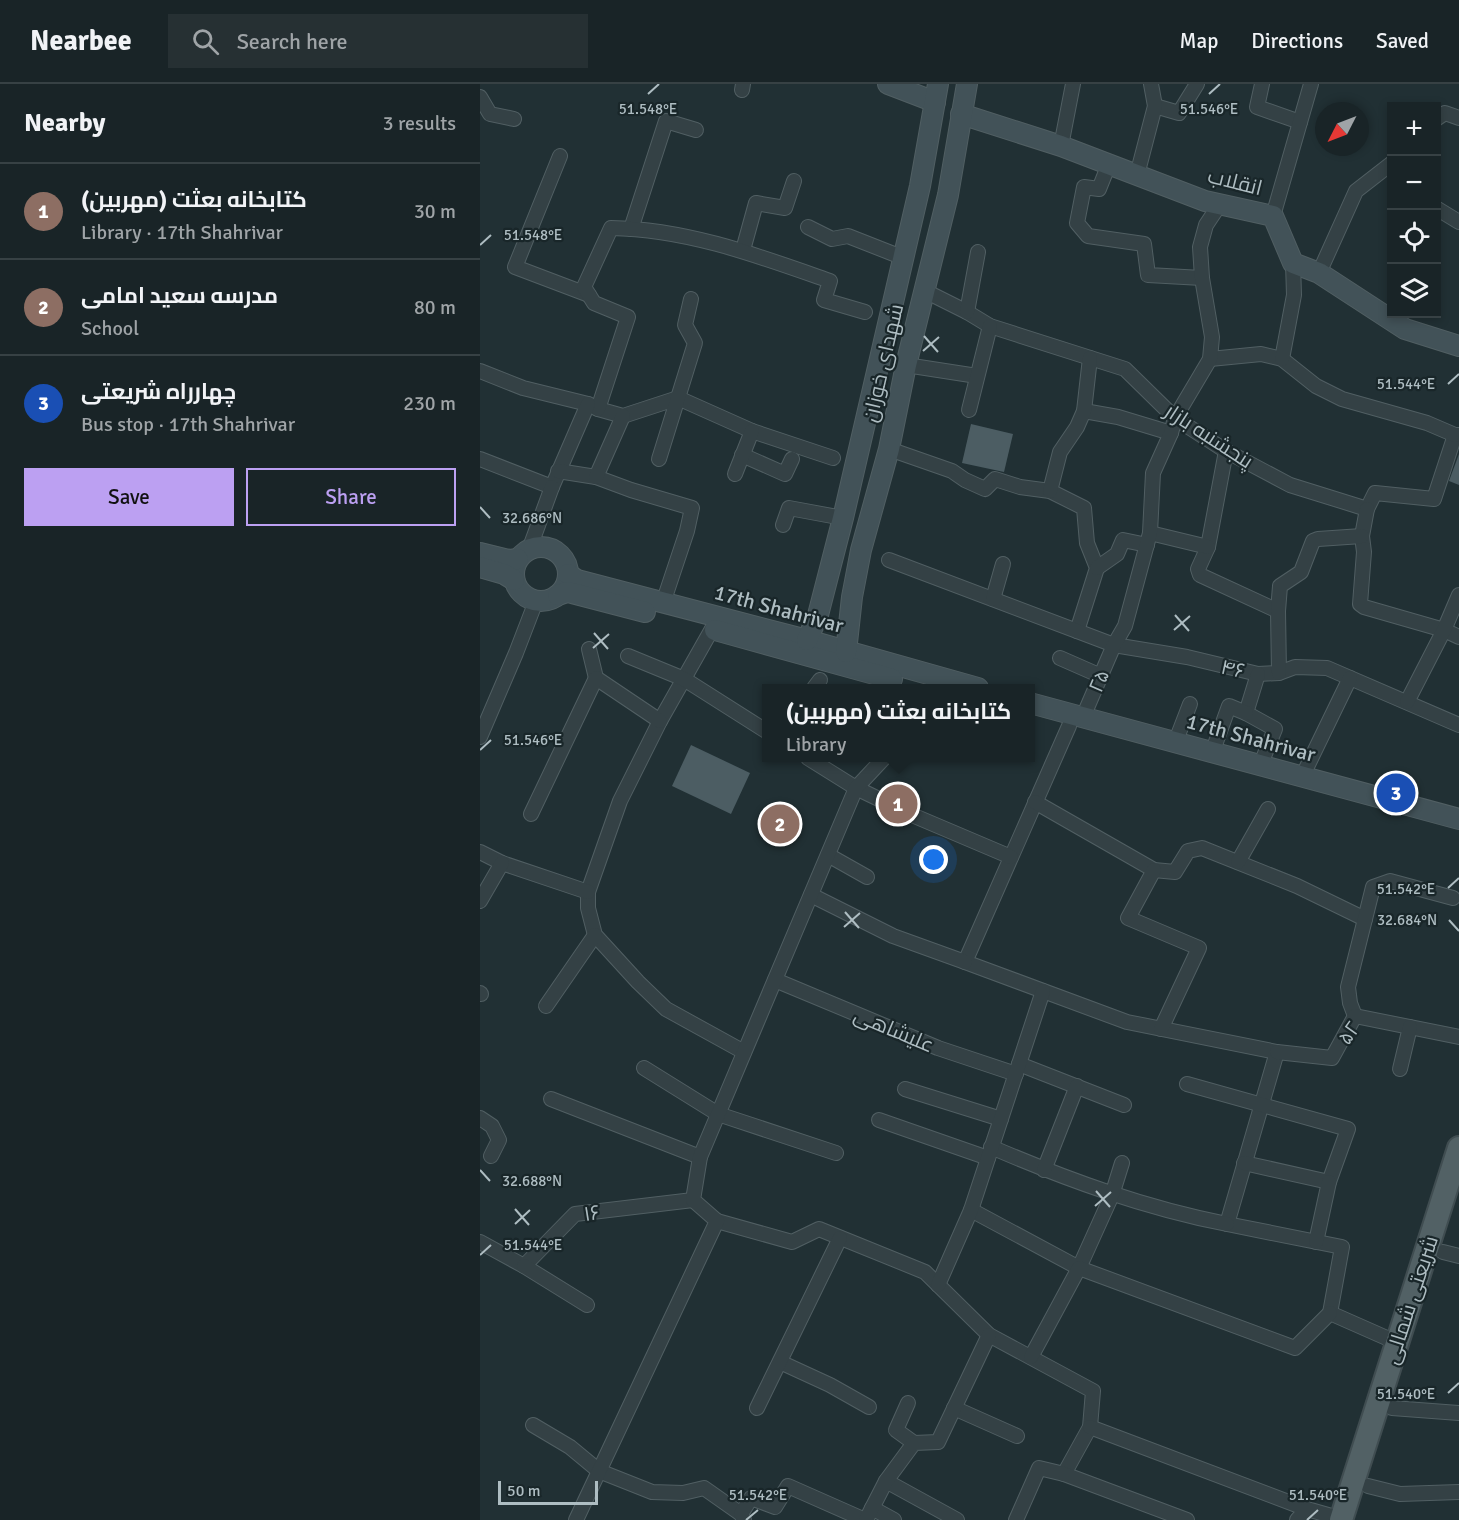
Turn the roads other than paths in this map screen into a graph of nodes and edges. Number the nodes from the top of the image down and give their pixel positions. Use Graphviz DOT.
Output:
graph roads {
  1 [pos="888,84"];
  2 [pos="967,84"];
  3 [pos="1073,84"];
  4 [pos="1151,84"];
  5 [pos="1197,84"];
  6 [pos="1262,84"];
  7 [pos="1311,84"];
  8 [pos="936,93"];
  9 [pos="480,97"];
  10 [pos="1155,106"];
  11 [pos="961,114"];
  12 [pos="1441,116"];
  13 [pos="1459,118"];
  14 [pos="514,119"];
  15 [pos="1300,122"];
  16 [pos="696,130"];
  17 [pos="1061,146"];
  18 [pos="560,156"];
  19 [pos="1109,164"];
  20 [pos="1387,167"];
  21 [pos="1137,175"];
  22 [pos="794,181"];
  23 [pos="1220,204"];
  24 [pos="1440,210"];
  25 [pos="1273,216"];
  26 [pos="1459,222"];
  27 [pos="808,227"];
  28 [pos="631,229"];
  29 [pos="743,250"];
  30 [pos="978,252"];
  31 [pos="904,258"];
  32 [pos="1293,263"];
  33 [pos="1319,273"];
  34 [pos="1202,278"];
  35 [pos="925,291"];
  36 [pos="589,295"];
  37 [pos="691,299"];
  38 [pos="865,312"];
  39 [pos="967,312"];
  40 [pos="990,326"];
  41 [pos="1459,346"];
  42 [pos="1090,358"];
  43 [pos="1210,359"];
  44 [pos="1282,359"];
  45 [pos="906,365"];
  46 [pos="480,371"];
  47 [pos="977,376"];
  48 [pos="678,398"];
  49 [pos="593,407"];
  50 [pos="969,410"];
  51 [pos="1084,411"];
  52 [pos="623,416"];
  53 [pos="1175,418"];
  54 [pos="752,431"];
  55 [pos="1171,433"];
  56 [pos="1457,435"];
  57 [pos="888,449"];
  58 [pos="1226,451"];
  59 [pos="742,455"];
  60 [pos="833,458"];
  61 [pos="480,459"];
  62 [pos="658,459"];
  63 [pos="792,459"];
  64 [pos="558,471"];
  65 [pos="735,474"];
  66 [pos="596,477"];
  67 [pos="552,487"];
  68 [pos="1050,491"];
  69 [pos="1367,509"];
  70 [pos="843,518"];
  71 [pos="783,525"];
  72 [pos="1362,536"];
  73 [pos="1148,539"];
  74 [pos="1209,547"];
  75 [pos="480,553"];
  76 [pos="524,555"];
  77 [pos="889,560"];
  78 [pos="1003,564"];
  79 [pos="480,567"];
  80 [pos="1097,568"];
  81 [pos="568,574"];
  82 [pos="514,580"];
  83 [pos="825,589"];
  84 [pos="558,595"];
  85 [pos="1459,595"];
  86 [pos="852,597"];
  87 [pos="993,598"];
  88 [pos="536,601"];
  89 [pos="663,603"];
  90 [pos="1278,611"];
  91 [pos="712,629"];
  92 [pos="1444,630"];
  93 [pos="1077,631"];
  94 [pos="1459,637"];
  95 [pos="807,640"];
  96 [pos="1114,645"];
  97 [pos="589,649"];
  98 [pos="846,652"];
  99 [pos="628,656"];
  100 [pos="1060,658"];
  101 [pos="1279,673"];
  102 [pos="1258,674"];
  103 [pos="1101,676"];
  104 [pos="596,678"];
  105 [pos="1350,678"];
  106 [pos="684,679"];
  107 [pos="915,684"];
  108 [pos="963,684"];
  109 [pos="1407,702"];
  110 [pos="1190,704"];
  111 [pos="1035,705"];
  112 [pos="1246,713"];
  113 [pos="1035,716"];
  114 [pos="660,721"];
  115 [pos="1076,722"];
  116 [pos="1459,725"];
  117 [pos="762,728"];
  118 [pos="480,737"];
  119 [pos="1175,742"];
  120 [pos="1212,753"];
  121 [pos="814,762"];
  122 [pos="880,762"];
  123 [pos="1260,766"];
  124 [pos="1302,777"];
  125 [pos="856,788"];
  126 [pos="1035,802"];
  127 [pos="1268,809"];
  128 [pos="531,814"];
  129 [pos="1459,819"];
  130 [pos="1459,831"];
  131 [pos="480,852"];
  132 [pos="828,855"];
  133 [pos="1011,857"];
  134 [pos="502,862"];
  135 [pos="1239,862"];
  136 [pos="1154,870"];
  137 [pos="867,877"];
  138 [pos="588,892"];
  139 [pos="811,895"];
  140 [pos="1453,898"];
  141 [pos="480,901"];
  142 [pos="1365,918"];
  143 [pos="595,935"];
  144 [pos="965,962"];
  145 [pos="775,980"];
  146 [pos="1043,991"];
  147 [pos="546,1006"];
  148 [pos="1355,1016"];
  149 [pos="1410,1027"];
  150 [pos="1161,1029"];
  151 [pos="1459,1037"];
  152 [pos="744,1052"];
  153 [pos="1277,1052"];
  154 [pos="644,1068"];
  155 [pos="1017,1069"];
  156 [pos="1400,1069"];
  157 [pos="1187,1084"];
  158 [pos="1077,1086"];
  159 [pos="905,1089"];
  160 [pos="551,1099"];
  161 [pos="1262,1104"];
  162 [pos="1124,1105"];
  163 [pos="718,1114"];
  164 [pos="480,1118"];
  165 [pos="1001,1119"];
  166 [pos="879,1120"];
  167 [pos="1459,1149"];
  168 [pos="836,1153"];
  169 [pos="990,1153"];
  170 [pos="491,1156"];
  171 [pos="700,1157"];
  172 [pos="1122,1162"];
  173 [pos="1245,1164"];
  174 [pos="1044,1170"];
  175 [pos="1329,1182"];
  176 [pos="1112,1195"];
  177 [pos="693,1200"];
  178 [pos="1459,1200"];
  179 [pos="971,1210"];
  180 [pos="717,1221"];
  181 [pos="1227,1224"];
  182 [pos="840,1238"];
  183 [pos="480,1242"];
  184 [pos="1316,1242"];
  185 [pos="1451,1254"];
  186 [pos="524,1266"];
  187 [pos="1079,1268"];
  188 [pos="938,1285"];
  189 [pos="587,1305"];
  190 [pos="1330,1313"];
  191 [pos="990,1335"];
  192 [pos="1398,1343"];
  193 [pos="1031,1357"];
  194 [pos="780,1362"];
  195 [pos="908,1403"];
  196 [pos="869,1407"];
  197 [pos="757,1408"];
  198 [pos="954,1408"];
  199 [pos="1392,1408"];
  200 [pos="1459,1413"];
  201 [pos="533,1425"];
  202 [pos="1090,1426"];
  203 [pos="1017,1436"];
  204 [pos="914,1443"];
  205 [pos="600,1471"];
  206 [pos="1064,1474"];
  207 [pos="886,1481"];
  208 [pos="1368,1486"];
  209 [pos="1459,1492"];
  210 [pos="1307,1509"];
  211 [pos="868,1516"];
  212 [pos="742,1517"];
  213 [pos="576,1520"];
  214 [pos="894,1520"];
  215 [pos="957,1520"];
  216 [pos="1016,1520"];
  217 [pos="1187,1520"];
  218 [pos="1297,1520"];
  219 [pos="1347,1520"];
  1 -- 8 [label="main road"];
  2 -- 11 [label="main road, شهدای خوزان"];
  3 -- 17 [label="street"];
  4 -- 10 [label="street"];
  5 -- 10 [label="street"];
  6 -- 15 [label="street"];
  7 -- 15 [label="street"];
  8 -- 31 [label="main road, شهدای خوزان"];
  9 -- 14 [label="street"];
  10 -- 21 [label="street"];
  11 -- 17 [label="main road, انقلاب"];
  11 -- 35 [label="main road, شهدای خوزان"];
  12 -- 13 [label="street"];
  15 -- 25 [label="street"];
  16 -- 28 [label="street"];
  17 -- 19 [label="main road, انقلاب"];
  18 -- 36 [label="street"];
  19 -- 21 [label="main road, انقلاب"];
  19 -- 34 [label="street"];
  20 -- 33 [label="street"];
  21 -- 23 [label="main road, انقلاب"];
  22 -- 29 [label="street"];
  23 -- 25 [label="main road, انقلاب"];
  23 -- 34 [label="street"];
  24 -- 26 [label="street"];
  25 -- 32 [label="main road, انقلاب"];
  27 -- 31 [label="street"];
  28 -- 29 [label="street"];
  28 -- 36 [label="street"];
  29 -- 38 [label="street"];
  30 -- 39 [label="street"];
  31 -- 70 [label="main road, شهدای خوزان"];
  32 -- 33 [label="main road"];
  32 -- 44 [label="street"];
  33 -- 41 [label="main road"];
  34 -- 43 [label="street"];
  35 -- 39 [label="street, پنجشنبه بازار"];
  35 -- 45 [label="main road, شهدای خوزان"];
  36 -- 49 [label="street"];
  37 -- 48 [label="street"];
  39 -- 40 [label="street, پنجشنبه بازار"];
  40 -- 42 [label="street, پنجشنبه بازار"];
  40 -- 47 [label="street"];
  42 -- 51 [label="street"];
  42 -- 53 [label="street, پنجشنبه بازار"];
  43 -- 44 [label="street"];
  43 -- 53 [label="street, ۲۵"];
  44 -- 56 [label="street"];
  45 -- 47 [label="street"];
  45 -- 57 [label="main road, شهدای خوزان"];
  46 -- 49 [label="street"];
  47 -- 50 [label="street"];
  48 -- 52 [label="street"];
  48 -- 54 [label="street"];
  48 -- 62 [label="street"];
  49 -- 52 [label="street"];
  49 -- 64 [label="street"];
  51 -- 55 [label="street"];
  51 -- 68 [label="street"];
  52 -- 66 [label="street"];
  53 -- 55 [label="street, ۲۵"];
  53 -- 58 [label="street, پنجشنبه بازار"];
  54 -- 59 [label="street"];
  54 -- 60 [label="street"];
  55 -- 73 [label="street, ۲۵"];
  56 -- 69 [label="street"];
  57 -- 68 [label="street"];
  57 -- 86 [label="main road, شهدای خوزان"];
  58 -- 69 [label="street, پنجشنبه بازار"];
  58 -- 74 [label="street"];
  59 -- 63 [label="street"];
  59 -- 65 [label="street"];
  61 -- 67 [label="street"];
  64 -- 66 [label="street"];
  64 -- 67 [label="street"];
  66 -- 89 [label="street"];
  67 -- 76 [label="street"];
  68 -- 80 [label="street"];
  69 -- 72 [label="street"];
  70 -- 71 [label="street"];
  70 -- 83 [label="main road, شهدای خوزان"];
  72 -- 90 [label="street"];
  72 -- 92 [label="street"];
  73 -- 74 [label="street"];
  73 -- 80 [label="street"];
  73 -- 96 [label="street, ۲۵"];
  74 -- 90 [label="street"];
  75 -- 76 [label="main road"];
  76 -- 81 [label="main road"];
  76 -- 82 [label="main road"];
  77 -- 87 [label="street, ۴۶"];
  78 -- 87 [label="street"];
  79 -- 82 [label="main road"];
  80 -- 93 [label="street"];
  81 -- 84 [label="main road"];
  81 -- 89 [label="main road, 17th Shahrivar"];
  82 -- 88 [label="main road"];
  83 -- 86 [label="main road"];
  83 -- 95 [label="main road, شهدای خوزان"];
  84 -- 88 [label="main road"];
  84 -- 91 [label="main road, 17th Shahrivar"];
  85 -- 92 [label="street"];
  86 -- 98 [label="main road, شهدای خوزان"];
  87 -- 93 [label="street, ۴۶"];
  88 -- 118 [label="street"];
  89 -- 95 [label="main road, 17th Shahrivar"];
  90 -- 101 [label="street"];
  91 -- 106 [label="street"];
  91 -- 107 [label="main road, 17th Shahrivar"];
  92 -- 94 [label="street"];
  92 -- 109 [label="street"];
  93 -- 96 [label="street, ۴۶"];
  95 -- 98 [label="main road, 17th Shahrivar"];
  96 -- 102 [label="street, ۴۶"];
  96 -- 103 [label="street, ۲۵"];
  97 -- 104 [label="street"];
  98 -- 108 [label="main road, 17th Shahrivar"];
  99 -- 106 [label="street"];
  100 -- 103 [label="street"];
  101 -- 102 [label="street, ۴۶"];
  101 -- 105 [label="street, ۴۶"];
  102 -- 112 [label="street"];
  103 -- 115 [label="street, ۲۵"];
  104 -- 114 [label="street"];
  104 -- 128 [label="street"];
  105 -- 109 [label="street, ۴۶"];
  105 -- 124 [label="street"];
  106 -- 114 [label="street"];
  106 -- 117 [label="street"];
  109 -- 116 [label="street"];
  110 -- 119 [label="street"];
  111 -- 115 [label="main road, 17th Shahrivar"];
  112 -- 120 [label="street"];
  112 -- 123 [label="street"];
  113 -- 115 [label="main road, 17th Shahrivar"];
  114 -- 138 [label="street"];
  115 -- 119 [label="main road, 17th Shahrivar"];
  115 -- 126 [label="street, ۲۵"];
  115 -- 130 [label="main road, 17th Shahrivar"];
  119 -- 120 [label="main road, 17th Shahrivar"];
  120 -- 123 [label="main road, 17th Shahrivar"];
  121 -- 125 [label="street"];
  122 -- 125 [label="street"];
  123 -- 124 [label="main road, 17th Shahrivar"];
  124 -- 129 [label="main road, 17th Shahrivar"];
  125 -- 132 [label="street"];
  125 -- 133 [label="street"];
  126 -- 133 [label="street, ۲۵"];
  126 -- 136 [label="street"];
  127 -- 135 [label="street"];
  131 -- 134 [label="street"];
  132 -- 137 [label="street"];
  132 -- 139 [label="street"];
  133 -- 144 [label="street, ۲۵"];
  134 -- 138 [label="street"];
  134 -- 141 [label="street"];
  135 -- 136 [label="street"];
  135 -- 142 [label="street"];
  136 -- 150 [label="street"];
  138 -- 143 [label="street"];
  139 -- 144 [label="street"];
  139 -- 145 [label="street"];
  140 -- 142 [label="street"];
  142 -- 148 [label="street"];
  143 -- 147 [label="street"];
  143 -- 152 [label="street"];
  144 -- 146 [label="street"];
  145 -- 152 [label="street"];
  145 -- 155 [label="street, علیشاهی"];
  146 -- 150 [label="street"];
  146 -- 155 [label="street"];
  148 -- 149 [label="street, ۵۲"];
  148 -- 153 [label="street, ۵۲"];
  149 -- 151 [label="street, ۵۲"];
  149 -- 156 [label="street"];
  150 -- 153 [label="street"];
  152 -- 163 [label="street"];
  153 -- 161 [label="street"];
  154 -- 163 [label="street"];
  155 -- 158 [label="street, علیشاهی"];
  155 -- 165 [label="street"];
  157 -- 161 [label="street"];
  158 -- 162 [label="street, علیشاهی"];
  158 -- 174 [label="street"];
  159 -- 165 [label="street"];
  160 -- 171 [label="street"];
  161 -- 173 [label="street"];
  161 -- 175 [label="street"];
  163 -- 168 [label="street"];
  163 -- 171 [label="street"];
  164 -- 170 [label="street"];
  165 -- 169 [label="street"];
  166 -- 169 [label="street"];
  167 -- 192 [label="main road, شریعتی شمالی"];
  169 -- 174 [label="street"];
  169 -- 179 [label="street"];
  171 -- 177 [label="street"];
  172 -- 176 [label="street"];
  173 -- 175 [label="street"];
  173 -- 181 [label="street"];
  174 -- 176 [label="street"];
  175 -- 184 [label="street"];
  176 -- 181 [label="street"];
  176 -- 187 [label="street"];
  177 -- 180 [label="street"];
  177 -- 186 [label="street, ۱۶"];
  178 -- 185 [label="main road, شریعتی شمالی"];
  179 -- 187 [label="street"];
  179 -- 188 [label="street"];
  180 -- 182 [label="street"];
  180 -- 205 [label="street"];
  181 -- 184 [label="street"];
  182 -- 188 [label="street"];
  182 -- 194 [label="street"];
  183 -- 186 [label="street"];
  184 -- 190 [label="street"];
  185 -- 199 [label="main road, شریعتی شمالی"];
  186 -- 189 [label="street"];
  187 -- 190 [label="street"];
  187 -- 193 [label="street"];
  188 -- 191 [label="street"];
  190 -- 192 [label="street"];
  191 -- 193 [label="street"];
  191 -- 198 [label="street"];
  192 -- 219 [label="main road, شریعتی شمالی"];
  193 -- 202 [label="street"];
  194 -- 196 [label="street"];
  194 -- 197 [label="street"];
  195 -- 204 [label="street"];
  198 -- 203 [label="street"];
  198 -- 204 [label="street"];
  199 -- 200 [label="street"];
  199 -- 208 [label="main road, شریعتی شمالی"];
  201 -- 205 [label="street"];
  202 -- 206 [label="street"];
  202 -- 210 [label="street"];
  204 -- 207 [label="street"];
  205 -- 212 [label="street"];
  205 -- 213 [label="street"];
  206 -- 216 [label="street"];
  206 -- 217 [label="street"];
  207 -- 211 [label="street"];
  207 -- 215 [label="street"];
  208 -- 209 [label="street"];
  208 -- 219 [label="main road, شریعتی شمالی"];
  210 -- 218 [label="street"];
  210 -- 219 [label="street"];
  211 -- 212 [label="street"];
  211 -- 214 [label="street"];
}
